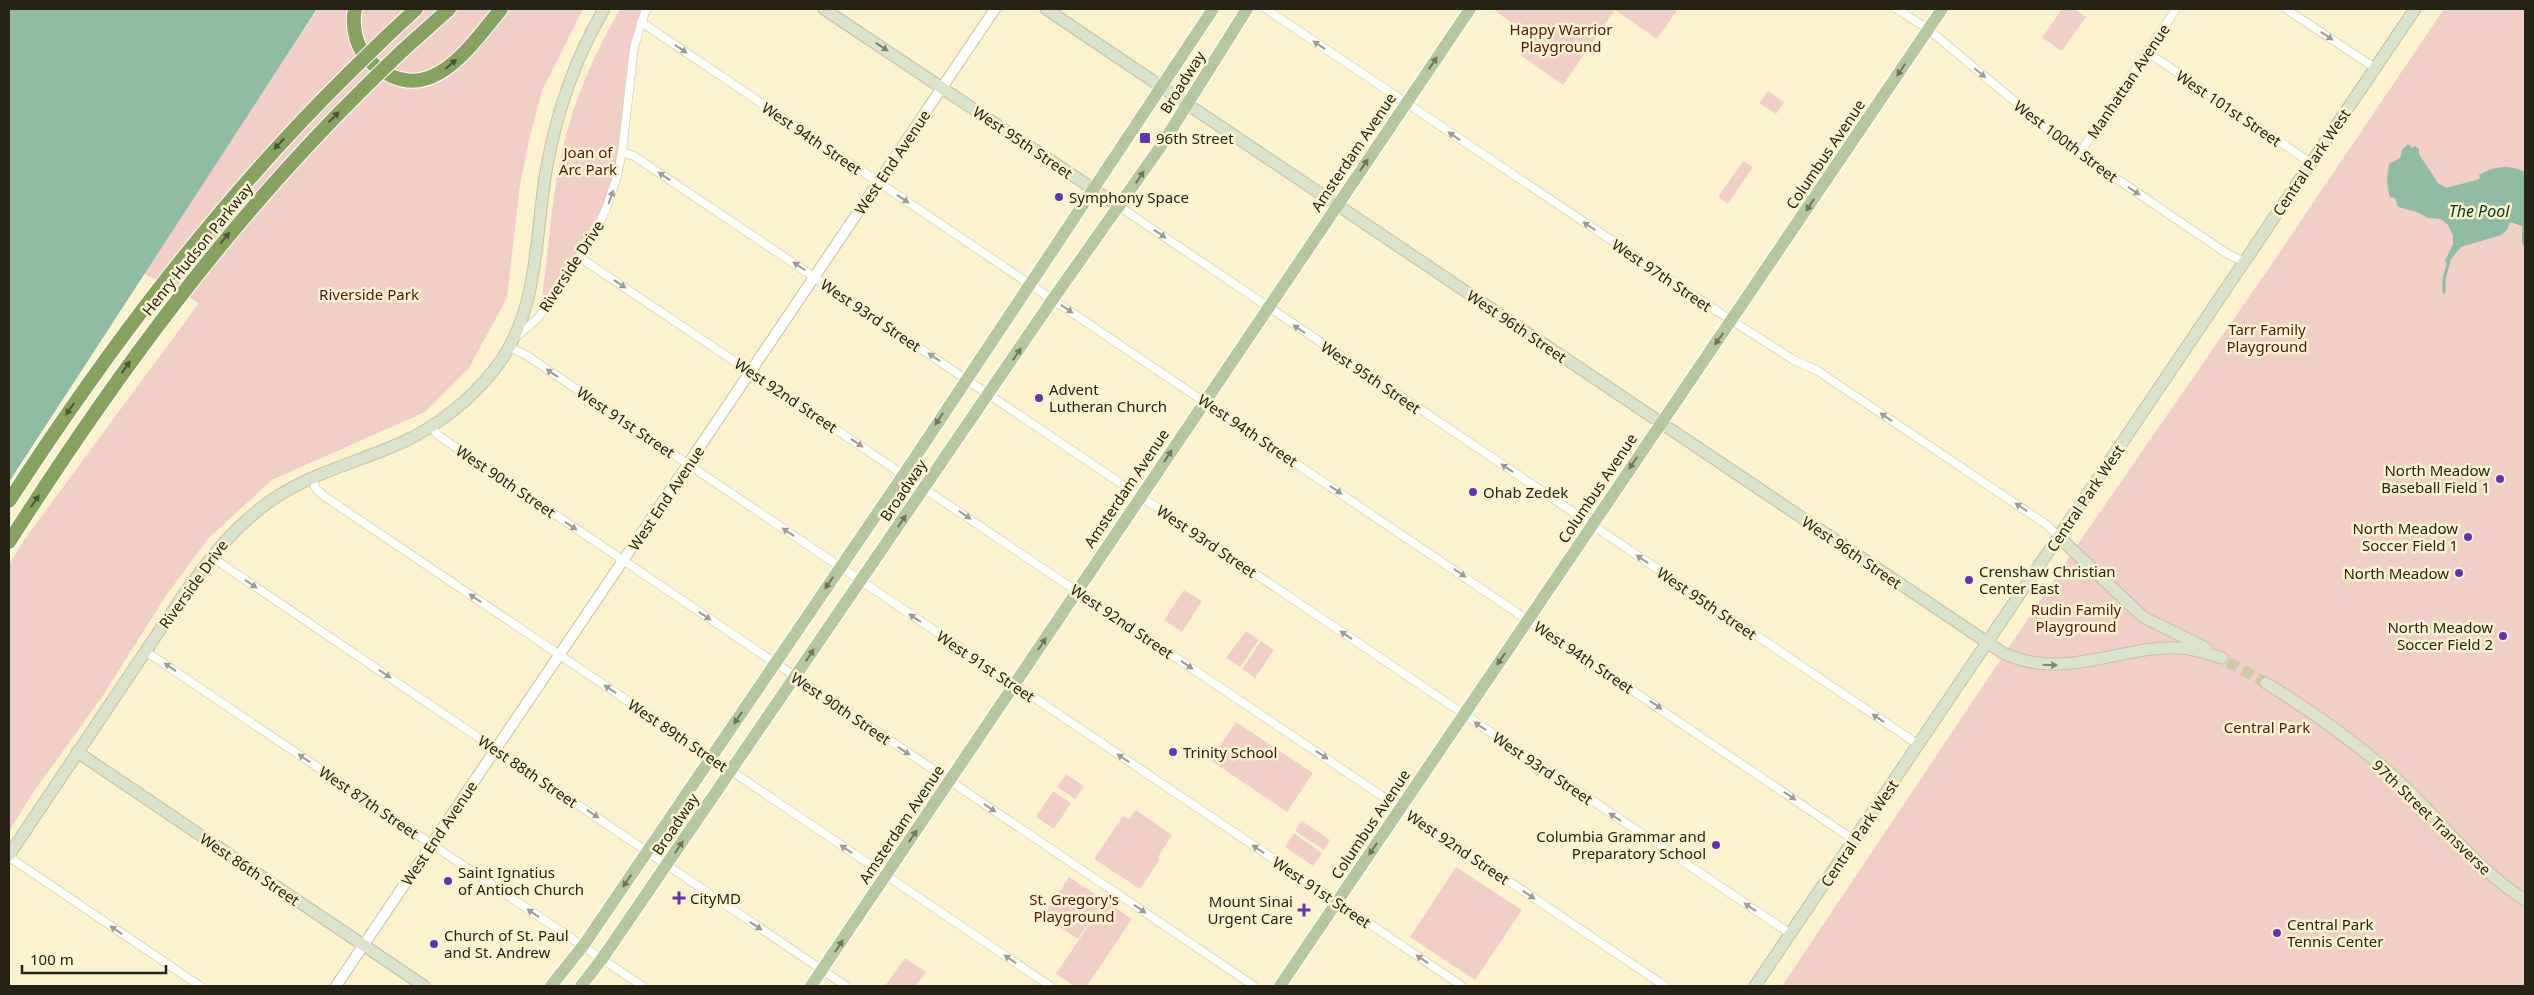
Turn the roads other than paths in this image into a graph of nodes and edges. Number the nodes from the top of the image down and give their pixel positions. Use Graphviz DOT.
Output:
graph roads {
  1 [pos="354,9"];
  2 [pos="416,9"];
  3 [pos="450,9"];
  4 [pos="500,9"];
  5 [pos="604,9"];
  6 [pos="646,9"];
  7 [pos="824,9"];
  8 [pos="995,9"];
  9 [pos="1046,9"];
  10 [pos="1214,9"];
  11 [pos="1247,9"];
  12 [pos="1266,9"];
  13 [pos="1470,9"];
  14 [pos="1897,9"];
  15 [pos="1942,9"];
  16 [pos="2176,9"];
  17 [pos="2286,9"];
  18 [pos="2415,9"];
  19 [pos="640,22"];
  20 [pos="1928,29"];
  21 [pos="2147,52"];
  22 [pos="2375,68"];
  23 [pos="942,86"];
  24 [pos="1162,86"];
  25 [pos="1189,104"];
  26 [pos="1406,104"];
  27 [pos="622,152"];
  28 [pos="2079,154"];
  29 [pos="2311,163"];
  30 [pos="878,182"];
  31 [pos="1092,189"];
  32 [pos="1337,205"];
  33 [pos="1120,207"];
  34 [pos="580,257"];
  35 [pos="2244,261"];
  36 [pos="815,276"];
  37 [pos="1030,284"];
  38 [pos="1053,299"];
  39 [pos="1268,307"];
  40 [pos="1732,321"];
  41 [pos="512,342"];
  42 [pos="750,371"];
  43 [pos="966,378"];
  44 [pos="989,394"];
  45 [pos="1204,401"];
  46 [pos="1661,423"];
  47 [pos="431,427"];
  48 [pos="688,464"];
  49 [pos="904,474"];
  50 [pos="312,478"];
  51 [pos="924,488"];
  52 [pos="1141,496"];
  53 [pos="9,501"];
  54 [pos="1592,525"];
  55 [pos="2059,537"];
  56 [pos="9,542"];
  57 [pos="210,556"];
  58 [pos="623,561"];
  59 [pos="840,567"];
  60 [pos="861,581"];
  61 [pos="1077,591"];
  62 [pos="1528,619"];
  63 [pos="1987,643"];
  64 [pos="146,651"];
  65 [pos="560,654"];
  66 [pos="775,664"];
  67 [pos="795,677"];
  68 [pos="2266,683"];
  69 [pos="1015,685"];
  70 [pos="1463,714"];
  71 [pos="1918,745"];
  72 [pos="496,749"];
  73 [pos="77,752"];
  74 [pos="711,758"];
  75 [pos="731,771"];
  76 [pos="950,781"];
  77 [pos="1401,808"];
  78 [pos="1854,840"];
  79 [pos="432,844"];
  80 [pos="647,852"];
  81 [pos="9,856"];
  82 [pos="667,865"];
  83 [pos="886,876"];
  84 [pos="2525,900"];
  85 [pos="1338,902"];
  86 [pos="1791,934"];
  87 [pos="363,945"];
  88 [pos="582,946"];
  89 [pos="602,960"];
  90 [pos="822,970"];
  91 [pos="200,986"];
  92 [pos="336,986"];
  93 [pos="424,986"];
  94 [pos="551,986"];
  95 [pos="581,986"];
  96 [pos="642,986"];
  97 [pos="812,986"];
  98 [pos="846,986"];
  99 [pos="1050,986"];
  100 [pos="1254,986"];
  101 [pos="1280,986"];
  102 [pos="1462,986"];
  103 [pos="1665,986"];
  104 [pos="1755,986"];
  1 -- 4 [label="highway, one-way"];
  2 -- 53 [label="highway, Henry Hudson Parkway, one-way, bridge"];
  56 -- 3 [label="highway, Henry Hudson Parkway, one-way, bridge"];
  5 -- 41 [label="main road, Riverside Drive"];
  6 -- 19 [label="street, Riverside Drive"];
  7 -- 23 [label="main road, West 95th Street, one-way"];
  8 -- 23 [label="street, West End Avenue"];
  9 -- 24 [label="main road, West 96th Street"];
  10 -- 24 [label="main road, Broadway"];
  11 -- 25 [label="main road, Broadway"];
  26 -- 12 [label="street, West 97th Street, one-way"];
  26 -- 13 [label="main road, Amsterdam Avenue, one-way"];
  14 -- 20 [label="street, West 100th Street"];
  15 -- 20 [label="main road, Columbus Avenue"];
  16 -- 21 [label="street, Manhattan Avenue"];
  17 -- 22 [label="street, one-way"];
  18 -- 22 [label="main road, Central Park West"];
  19 -- 27 [label="street, Riverside Drive"];
  19 -- 30 [label="street, West 94th Street, one-way"];
  20 -- 28 [label="street, West 100th Street, one-way"];
  20 -- 40 [label="main road, Columbus Avenue, one-way"];
  21 -- 28 [label="street, Manhattan Avenue"];
  21 -- 29 [label="street, West 101st Street"];
  22 -- 29 [label="main road, Central Park West"];
  23 -- 30 [label="street, West End Avenue"];
  23 -- 31 [label="main road, West 95th Street"];
  24 -- 25 [label="main road, West 96th Street"];
  24 -- 31 [label="main road, Broadway"];
  25 -- 32 [label="main road, West 96th Street"];
  33 -- 25 [label="main road, Broadway, one-way"];
  32 -- 26 [label="main road, Amsterdam Avenue, one-way"];
  40 -- 26 [label="street, West 97th Street, one-way"];
  34 -- 27 [label="street, Riverside Drive, one-way"];
  36 -- 27 [label="street, West 93rd Street, one-way"];
  28 -- 35 [label="street, West 100th Street, one-way"];
  29 -- 35 [label="main road, Central Park West"];
  30 -- 36 [label="street, West End Avenue"];
  30 -- 37 [label="street, West 94th Street, one-way"];
  31 -- 33 [label="main road, West 95th Street"];
  31 -- 37 [label="main road, Broadway"];
  32 -- 39 [label="main road, Amsterdam Avenue"];
  32 -- 46 [label="main road, West 96th Street"];
  33 -- 38 [label="main road, Broadway"];
  33 -- 39 [label="street, West 95th Street, one-way"];
  34 -- 41 [label="street, Riverside Drive"];
  34 -- 42 [label="street, West 92nd Street, one-way"];
  35 -- 55 [label="main road, Central Park West"];
  36 -- 42 [label="street, West End Avenue"];
  43 -- 36 [label="street, West 93rd Street, one-way"];
  37 -- 38 [label="street, West 94th Street"];
  37 -- 43 [label="main road, Broadway"];
  44 -- 38 [label="main road, Broadway, one-way"];
  38 -- 45 [label="street, West 94th Street, one-way"];
  39 -- 45 [label="main road, Amsterdam Avenue"];
  54 -- 39 [label="street, West 95th Street, one-way"];
  40 -- 46 [label="main road, Columbus Avenue, one-way"];
  55 -- 40 [label="street, West 97th Street, one-way"];
  41 -- 47 [label="main road, Riverside Drive"];
  48 -- 41 [label="street, West 91st Street, one-way"];
  42 -- 48 [label="street, West End Avenue"];
  42 -- 49 [label="street, West 92nd Street, one-way"];
  43 -- 44 [label="street, West 93rd Street"];
  43 -- 49 [label="main road, Broadway, one-way"];
  44 -- 51 [label="main road, Broadway"];
  44 -- 52 [label="street, West 93rd Street"];
  52 -- 45 [label="main road, Amsterdam Avenue, one-way"];
  45 -- 62 [label="street, West 94th Street, one-way"];
  46 -- 54 [label="main road, Columbus Avenue, one-way"];
  46 -- 63 [label="main road, West 96th Street"];
  47 -- 50 [label="main road, Riverside Drive"];
  47 -- 58 [label="street, West 90th Street, one-way"];
  48 -- 58 [label="street, West End Avenue"];
  59 -- 48 [label="street, West 91st Street, one-way"];
  49 -- 51 [label="street, West 92nd Street"];
  49 -- 59 [label="main road, Broadway"];
  50 -- 57 [label="main road, Riverside Drive"];
  65 -- 50 [label="street, West 89th Street, one-way"];
  60 -- 51 [label="main road, Broadway, one-way"];
  51 -- 61 [label="street, West 92nd Street, one-way"];
  52 -- 61 [label="main road, Amsterdam Avenue"];
  70 -- 52 [label="street, West 93rd Street, one-way"];
  54 -- 62 [label="main road, Columbus Avenue"];
  71 -- 54 [label="street, West 95th Street, one-way"];
  55 -- 63 [label="main road, Central Park West"];
  63 -- 55 [label="main road, one-way"];
  57 -- 64 [label="main road, Riverside Drive"];
  57 -- 72 [label="street, West 88th Street, one-way"];
  58 -- 65 [label="street, West End Avenue"];
  58 -- 66 [label="street, West 90th Street, one-way"];
  59 -- 60 [label="street, West 91st Street"];
  59 -- 66 [label="main road, Broadway, one-way"];
  67 -- 60 [label="main road, Broadway, one-way"];
  69 -- 60 [label="street, West 91st Street, one-way"];
  69 -- 61 [label="main road, Amsterdam Avenue, one-way"];
  61 -- 77 [label="street, West 92nd Street, one-way"];
  62 -- 70 [label="main road, Columbus Avenue, one-way"];
  62 -- 78 [label="street, West 94th Street, one-way"];
  63 -- 71 [label="main road, Central Park West"];
  64 -- 73 [label="main road, Riverside Drive"];
  79 -- 64 [label="street, West 87th Street, one-way"];
  65 -- 72 [label="street, West End Avenue"];
  74 -- 65 [label="street, West 89th Street, one-way"];
  66 -- 67 [label="street, West 90th Street"];
  66 -- 74 [label="main road, Broadway, one-way"];
  67 -- 75 [label="main road, Broadway"];
  67 -- 76 [label="street, West 90th Street, one-way"];
  68 -- 84 [label="main road, 97th Street Transverse"];
  69 -- 76 [label="main road, Amsterdam Avenue"];
  85 -- 69 [label="street, West 91st Street, one-way"];
  70 -- 77 [label="main road, Columbus Avenue"];
  86 -- 70 [label="street, West 93rd Street, one-way"];
  71 -- 78 [label="main road, Central Park West"];
  72 -- 79 [label="street, West End Avenue"];
  72 -- 80 [label="street, West 88th Street, one-way"];
  73 -- 81 [label="main road, Riverside Drive"];
  73 -- 87 [label="main road, West 86th Street"];
  74 -- 75 [label="street, West 89th Street"];
  74 -- 80 [label="main road, Broadway"];
  82 -- 75 [label="main road, Broadway, one-way"];
  83 -- 75 [label="street, West 89th Street, one-way"];
  83 -- 76 [label="main road, Amsterdam Avenue, one-way"];
  76 -- 100 [label="street, West 90th Street, one-way"];
  77 -- 85 [label="main road, Columbus Avenue, one-way"];
  77 -- 103 [label="street, West 92nd Street, one-way"];
  78 -- 86 [label="main road, Central Park West"];
  79 -- 87 [label="street, West End Avenue"];
  88 -- 79 [label="street, West 87th Street, one-way"];
  80 -- 82 [label="street, West 88th Street"];
  80 -- 88 [label="main road, Broadway, one-way"];
  91 -- 81 [label="street, one-way"];
  82 -- 89 [label="main road, Broadway"];
  82 -- 90 [label="street, West 88th Street, one-way"];
  90 -- 83 [label="main road, Amsterdam Avenue, one-way"];
  99 -- 83 [label="street, West 89th Street, one-way"];
  85 -- 101 [label="main road, Columbus Avenue"];
  102 -- 85 [label="street, West 91st Street, one-way"];
  86 -- 104 [label="main road, Central Park West"];
  87 -- 92 [label="street, West End Avenue"];
  87 -- 93 [label="main road, West 86th Street"];
  88 -- 89 [label="street, West 87th Street"];
  88 -- 94 [label="main road, Broadway"];
  89 -- 95 [label="main road, Broadway"];
  89 -- 96 [label="street, West 87th Street"];
  90 -- 97 [label="main road, Amsterdam Avenue"];
  90 -- 98 [label="street, West 88th Street"];
}
